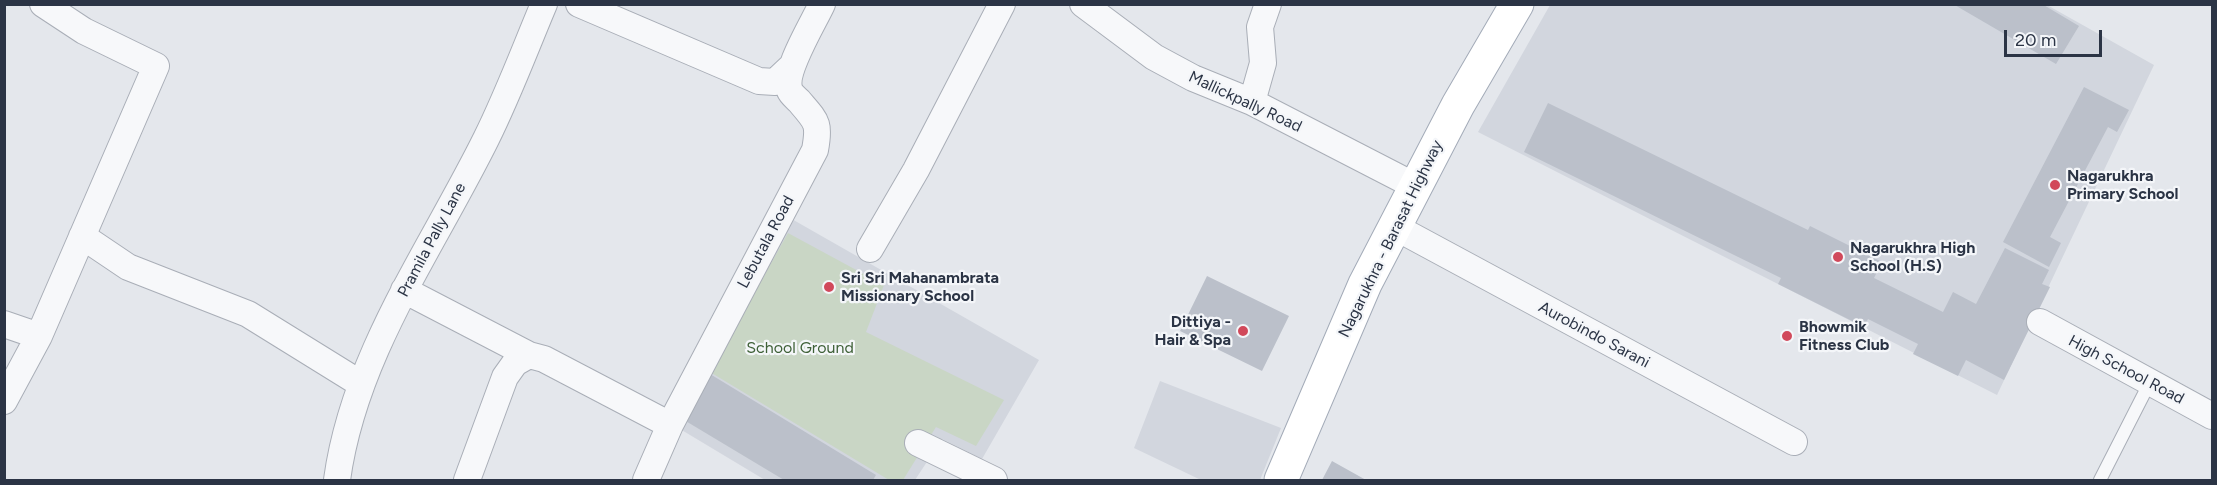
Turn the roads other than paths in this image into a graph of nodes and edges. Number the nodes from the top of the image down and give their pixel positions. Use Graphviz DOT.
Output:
graph roads {
  1 [pos="43,4"];
  2 [pos="544,4"];
  3 [pos="579,4"];
  4 [pos="822,4"];
  5 [pos="1002,4"];
  6 [pos="1083,4"];
  7 [pos="1268,4"];
  8 [pos="1517,4"];
  9 [pos="792,66"];
  10 [pos="1252,102"];
  11 [pos="1415,186"];
  12 [pos="1395,227"];
  13 [pos="82,236"];
  14 [pos="870,249"];
  15 [pos="404,290"];
  16 [pos="2040,322"];
  17 [pos="4,324"];
  18 [pos="39,336"];
  19 [pos="529,355"];
  20 [pos="2150,382"];
  21 [pos="361,384"];
  22 [pos="4,401"];
  23 [pos="2212,416"];
  24 [pos="670,425"];
  25 [pos="1794,442"];
  26 [pos="918,443"];
  27 [pos="337,480"];
  28 [pos="467,480"];
  29 [pos="646,480"];
  30 [pos="994,480"];
  31 [pos="1281,480"];
  32 [pos="2100,480"];
  1 -- 13 [label="street"];
  2 -- 15 [label="street, Pramila Pally Lane"];
  3 -- 9 [label="street"];
  4 -- 9 [label="street, Lebutala Road"];
  5 -- 14 [label="street"];
  6 -- 10 [label="street, Mallickpally Road"];
  7 -- 10 [label="street"];
  8 -- 11 [label="main road, Nagarukhra - Barasat Highway"];
  9 -- 24 [label="street, Lebutala Road"];
  10 -- 11 [label="street, Mallickpally Road"];
  11 -- 12 [label="main road, Nagarukhra - Barasat Highway"];
  12 -- 25 [label="street, Aurobindo Sarani"];
  12 -- 31 [label="main road, Nagarukhra - Barasat Highway"];
  13 -- 18 [label="street"];
  13 -- 21 [label="street"];
  15 -- 19 [label="street"];
  15 -- 21 [label="street, Pramila Pally Lane"];
  16 -- 20 [label="street, High School Road"];
  17 -- 18 [label="street"];
  18 -- 22 [label="street"];
  19 -- 24 [label="street"];
  19 -- 28 [label="street"];
  20 -- 23 [label="street, High School Road"];
  20 -- 32 [label="lane"];
  21 -- 27 [label="street, Pramila Pally Lane"];
  24 -- 29 [label="street, Lebutala Road"];
  26 -- 30 [label="street"];
}
